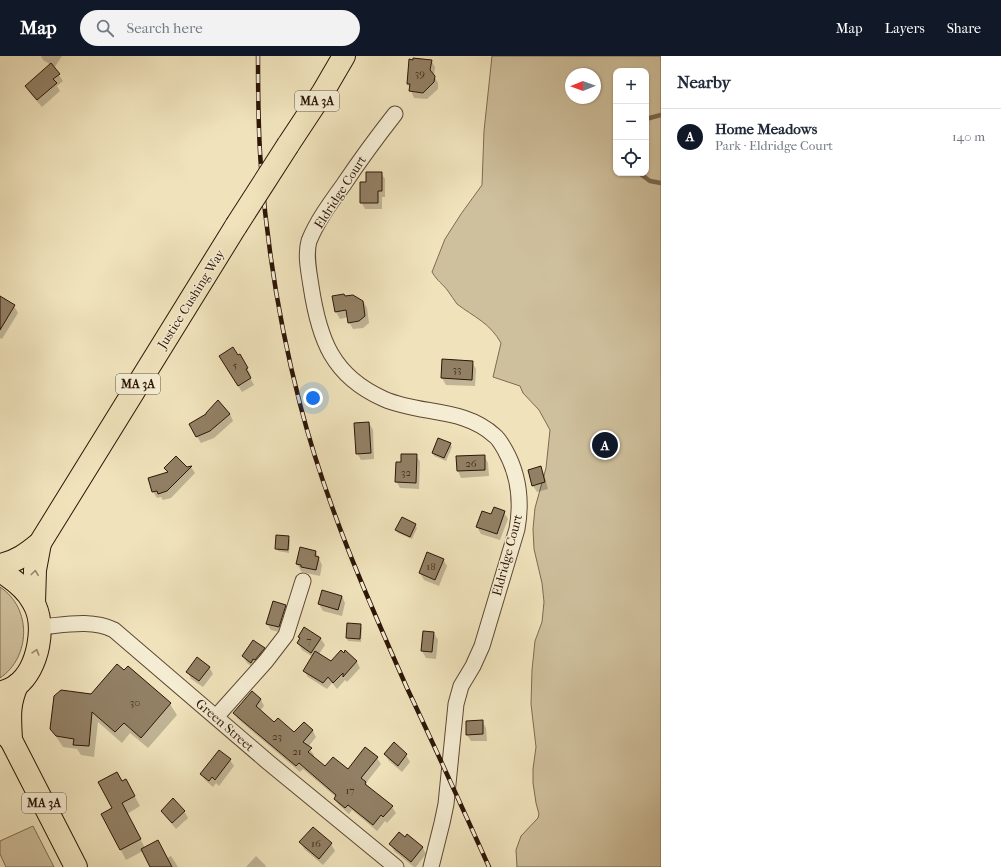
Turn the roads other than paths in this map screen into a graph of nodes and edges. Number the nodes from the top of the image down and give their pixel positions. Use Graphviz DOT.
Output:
graph roads {
  1 [pos="344,56"];
  2 [pos="395,114"];
  3 [pos="40,543"];
  4 [pos="0,565"];
  5 [pos="0,570"];
  6 [pos="303,581"];
  7 [pos="34,603"];
  8 [pos="40,627"];
  9 [pos="9,689"];
  10 [pos="216,717"];
  11 [pos="6,734"];
  12 [pos="76,867"];
  13 [pos="396,867"];
  14 [pos="431,867"];
  1 -- 3 [label="main road, Justice Cushing Way / MA 3A, bridge"];
  2 -- 14 [label="street, Eldridge Court"];
  3 -- 4 [label="main road, Justice Cushing Way / MA 3A"];
  7 -- 3 [label="main road, Justice Cushing Way / MA 3A, one-way"];
  5 -- 7 [label="main road"];
  6 -- 10 [label="street"];
  7 -- 8 [label="main road, MA 3A"];
  9 -- 8 [label="main road, MA 3A, one-way"];
  8 -- 10 [label="street, Green Street"];
  9 -- 11 [label="main road, MA 3A"];
  10 -- 13 [label="street, Green Street"];
  11 -- 12 [label="main road, MA 3A"];
}
